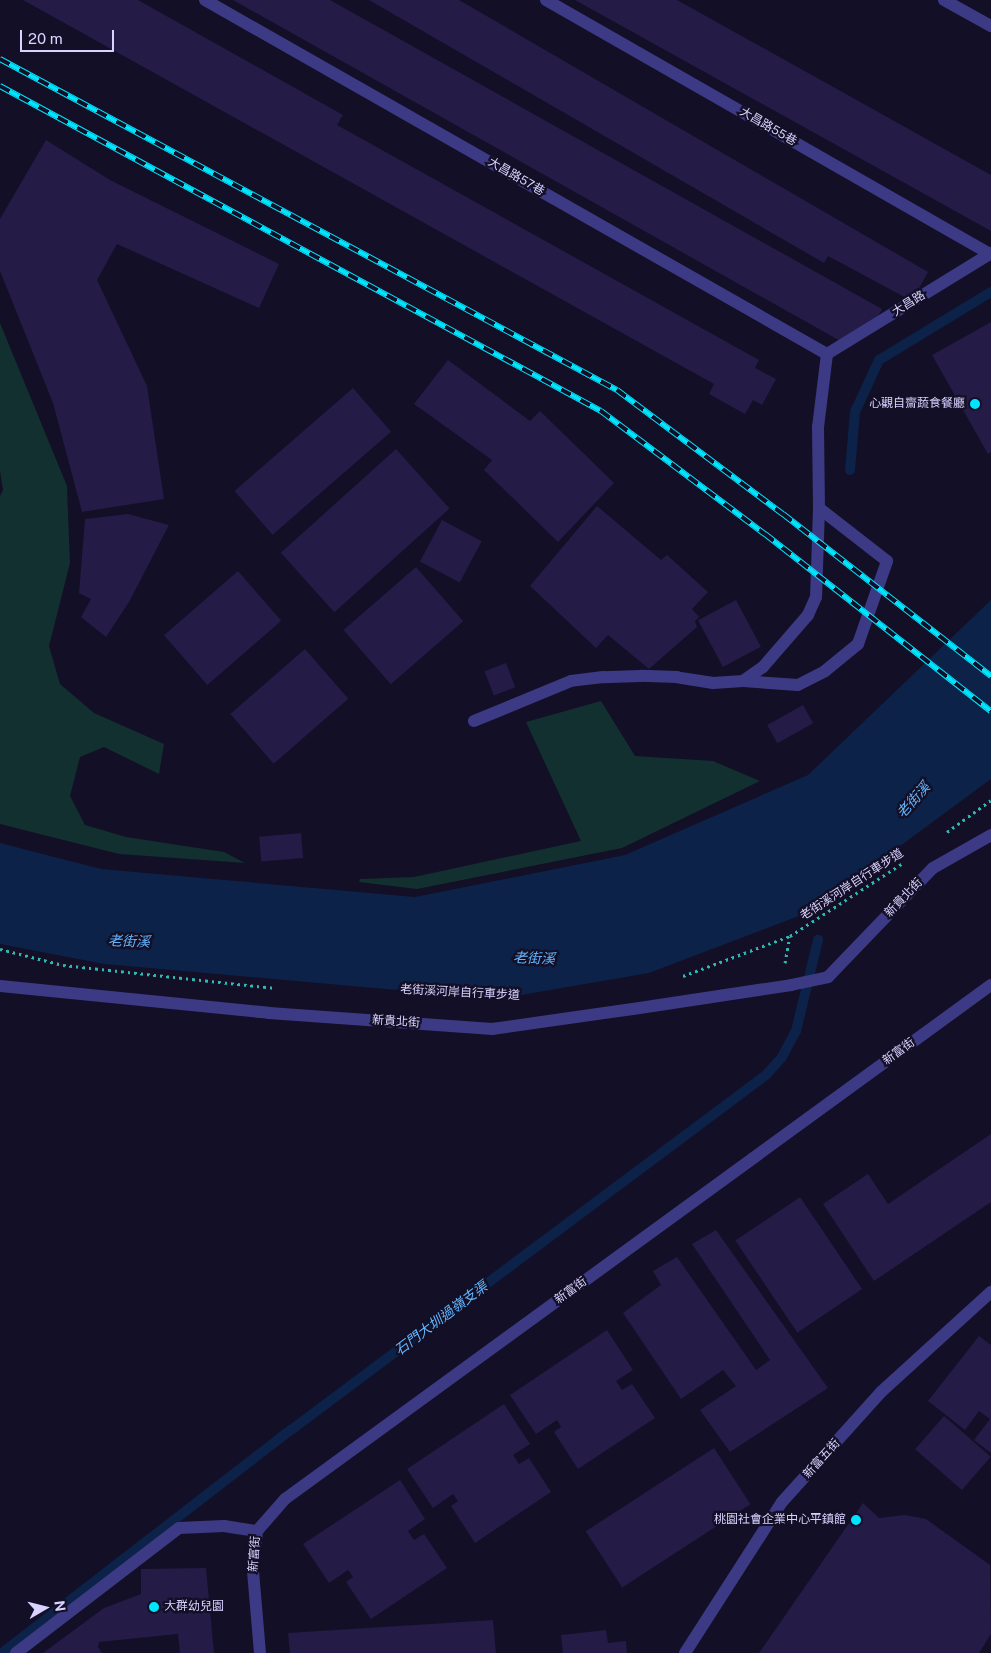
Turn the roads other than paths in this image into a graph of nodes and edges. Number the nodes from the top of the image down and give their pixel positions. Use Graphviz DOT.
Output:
graph roads {
  1 [pos="205,0"];
  2 [pos="546,0"];
  3 [pos="944,0"];
  4 [pos="991,26"];
  5 [pos="991,254"];
  6 [pos="827,354"];
  7 [pos="820,508"];
  8 [pos="743,681"];
  9 [pos="474,721"];
  10 [pos="991,835"];
  11 [pos="991,985"];
  12 [pos="0,986"];
  13 [pos="991,1292"];
  14 [pos="257,1531"];
  15 [pos="16,1653"];
  16 [pos="260,1653"];
  17 [pos="685,1653"];
  1 -- 6 [label="street, 大昌路57巷"];
  2 -- 5 [label="street, 大昌路55巷"];
  3 -- 4 [label="street"];
  5 -- 6 [label="street, 大昌路"];
  6 -- 7 [label="street"];
  7 -- 8 [label="street"];
  7 -- 8 [label="street"];
  8 -- 9 [label="street"];
  10 -- 12 [label="street, 新貴北街"];
  11 -- 14 [label="street, 新富街"];
  13 -- 17 [label="street, 新富五街"];
  14 -- 15 [label="street"];
  14 -- 16 [label="street, 新富街"];
}
